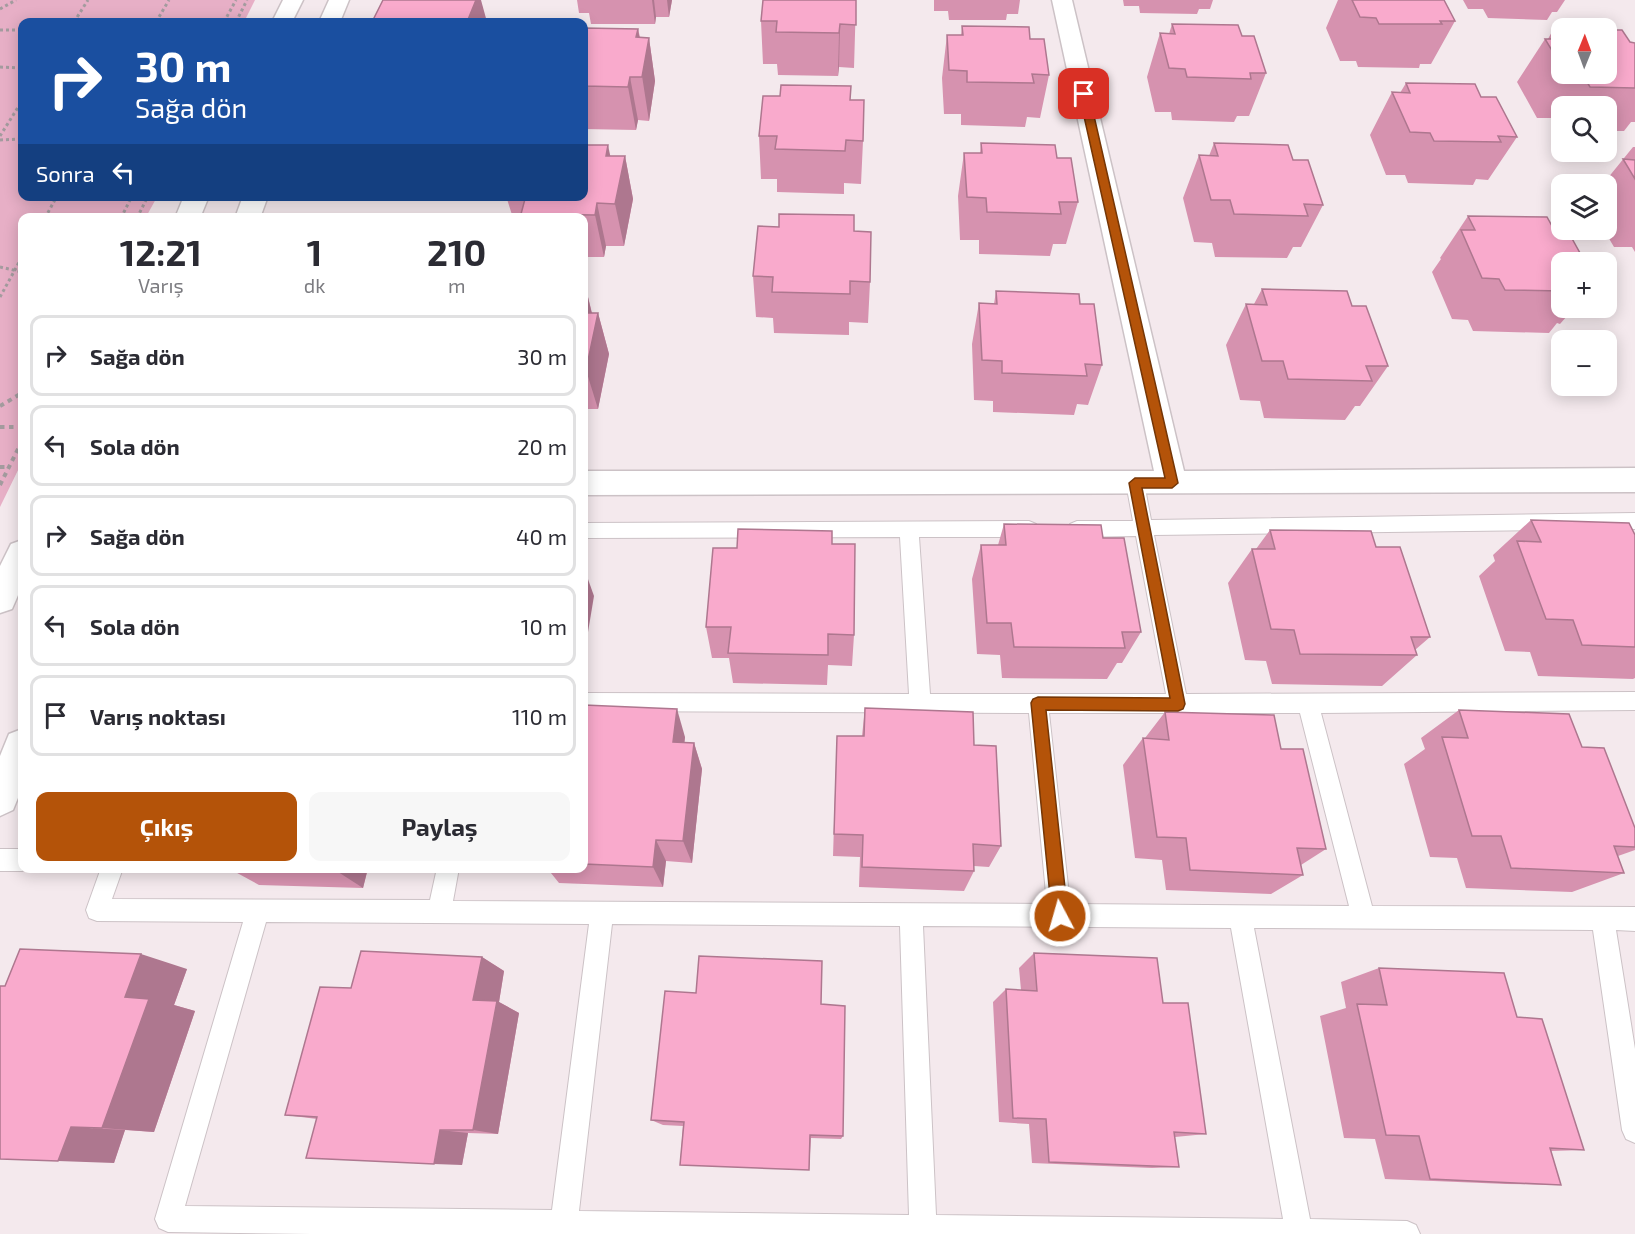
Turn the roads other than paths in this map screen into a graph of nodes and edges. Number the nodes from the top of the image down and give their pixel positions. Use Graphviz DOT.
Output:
graph roads {
  1 [pos="293,0"];
  2 [pos="339,0"];
  3 [pos="1062,0"];
  4 [pos="284,18"];
  5 [pos="332,18"];
  6 [pos="1635,480"];
  7 [pos="588,483"];
  8 [pos="1135,483"];
  9 [pos="1172,483"];
  10 [pos="1635,521"];
  11 [pos="1144,529"];
  12 [pos="588,530"];
  13 [pos="909,530"];
  14 [pos="18,561"];
  15 [pos="0,599"];
  16 [pos="1635,701"];
  17 [pos="588,702"];
  18 [pos="920,703"];
  19 [pos="1038,703"];
  20 [pos="1178,704"];
  21 [pos="1308,704"];
  22 [pos="18,755"];
  23 [pos="0,798"];
  24 [pos="0,860"];
  25 [pos="18,860"];
  26 [pos="110,873"];
  27 [pos="447,873"];
  28 [pos="258,911"];
  29 [pos="439,913"];
  30 [pos="602,913"];
  31 [pos="911,915"];
  32 [pos="1060,916"];
  33 [pos="1240,917"];
  34 [pos="1363,917"];
  35 [pos="1603,919"];
  36 [pos="1635,919"];
  37 [pos="1635,1130"];
  38 [pos="564,1224"];
  39 [pos="293,1227"];
  40 [pos="923,1228"];
  41 [pos="1110,1232"];
  42 [pos="1299,1232"];
  43 [pos="1407,1234"];
  1 -- 4 [label="street"];
  2 -- 5 [label="street"];
  3 -- 9 [label="street"];
  6 -- 9 [label="street"];
  7 -- 8 [label="street"];
  8 -- 9 [label="street"];
  8 -- 11 [label="lane"];
  10 -- 11 [label="lane"];
  11 -- 13 [label="lane"];
  11 -- 20 [label="lane"];
  12 -- 13 [label="lane"];
  13 -- 18 [label="lane"];
  14 -- 15 [label="street"];
  16 -- 21 [label="lane"];
  17 -- 18 [label="lane"];
  18 -- 19 [label="lane"];
  19 -- 20 [label="lane"];
  19 -- 32 [label="lane"];
  20 -- 21 [label="lane"];
  21 -- 34 [label="lane"];
  22 -- 23 [label="street"];
  24 -- 25 [label="lane"];
  26 -- 28 [label="lane"];
  27 -- 29 [label="lane"];
  28 -- 29 [label="lane"];
  28 -- 39 [label="lane"];
  29 -- 30 [label="lane"];
  30 -- 31 [label="lane"];
  30 -- 38 [label="lane"];
  31 -- 32 [label="lane"];
  31 -- 40 [label="lane"];
  32 -- 33 [label="lane"];
  33 -- 34 [label="lane"];
  33 -- 42 [label="lane"];
  34 -- 35 [label="lane"];
  35 -- 36 [label="lane"];
  35 -- 37 [label="lane"];
  38 -- 39 [label="lane"];
  38 -- 40 [label="lane"];
  40 -- 41 [label="lane"];
  41 -- 42 [label="lane"];
  42 -- 43 [label="lane"];
}
